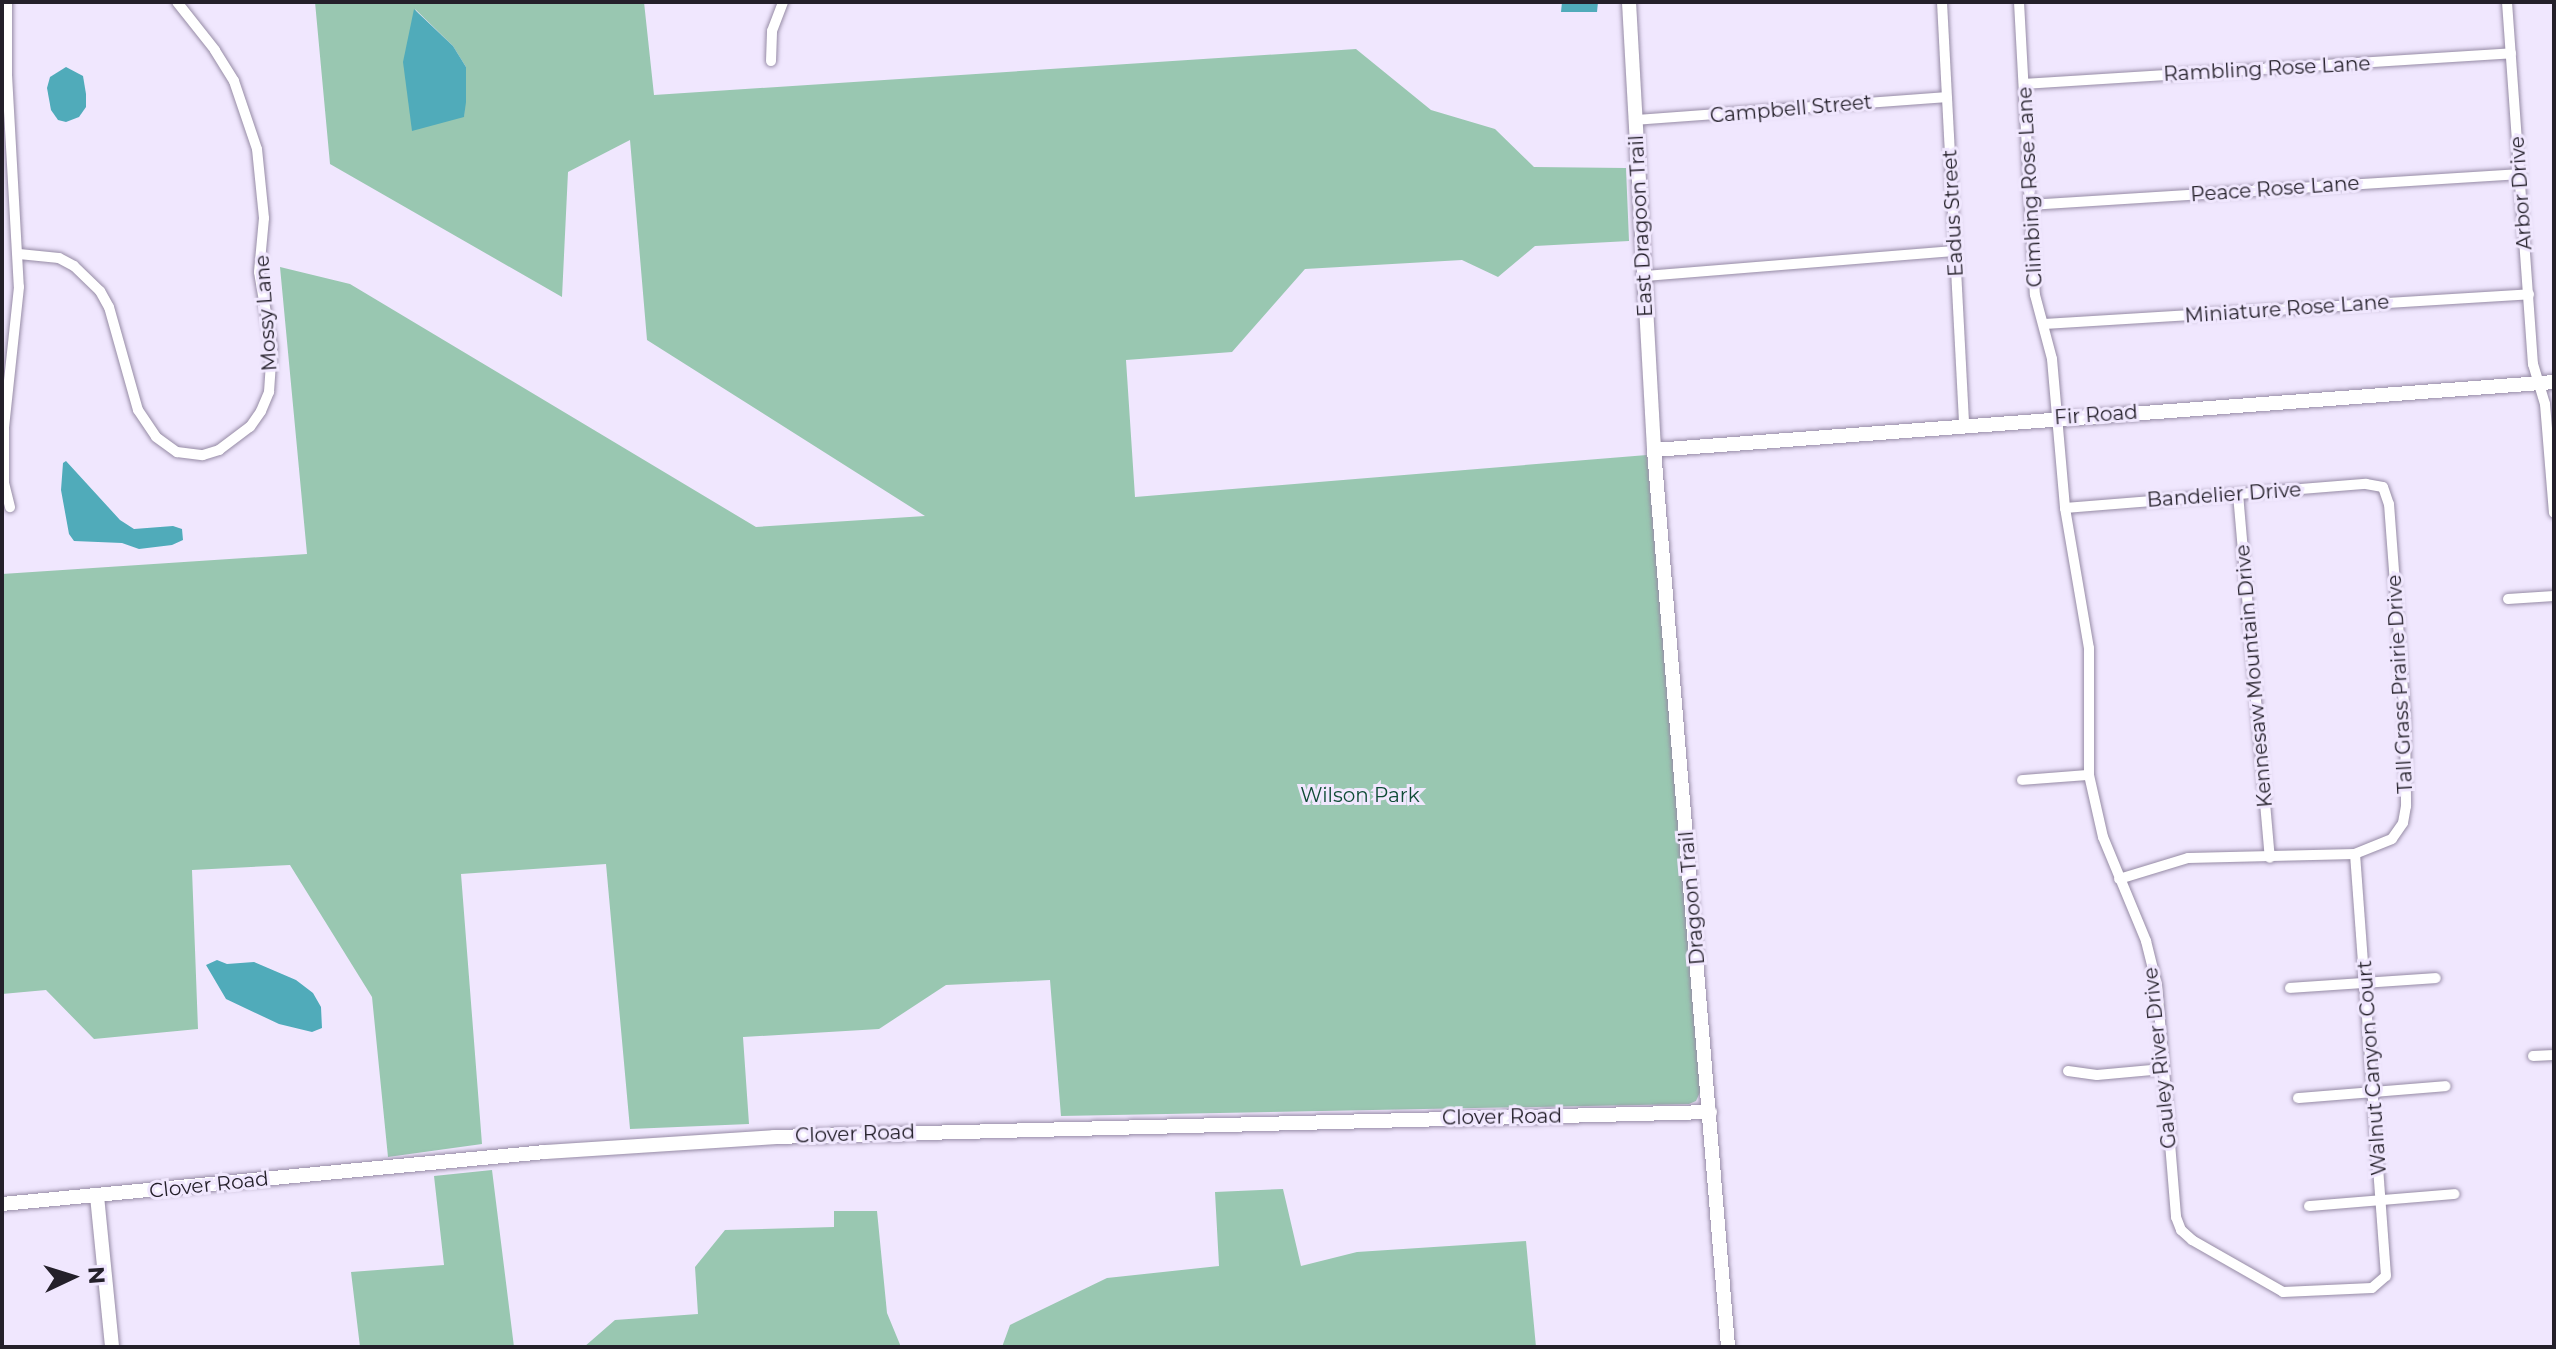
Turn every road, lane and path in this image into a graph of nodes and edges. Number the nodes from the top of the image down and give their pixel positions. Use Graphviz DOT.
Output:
graph roads {
  1 [pos="177,2"];
  2 [pos="783,2"];
  3 [pos="1629,2"];
  4 [pos="1942,2"];
  5 [pos="2019,2"];
  6 [pos="2507,2"];
  7 [pos="5,5"];
  8 [pos="2511,53"];
  9 [pos="771,61"];
  10 [pos="2024,84"];
  11 [pos="1946,97"];
  12 [pos="1635,120"];
  13 [pos="2520,174"];
  14 [pos="2030,205"];
  15 [pos="1955,251"];
  16 [pos="19,254"];
  17 [pos="1644,276"];
  18 [pos="2529,294"];
  19 [pos="2045,324"];
  20 [pos="2547,382"];
  21 [pos="2056,418"];
  22 [pos="1964,425"];
  23 [pos="1654,450"];
  24 [pos="2552,464"];
  25 [pos="3,475"];
  26 [pos="2383,487"];
  27 [pos="2238,494"];
  28 [pos="10,507"];
  29 [pos="2065,508"];
  30 [pos="2554,513"];
  31 [pos="2554,596"];
  32 [pos="2508,599"];
  33 [pos="2089,775"];
  34 [pos="2022,780"];
  35 [pos="2355,854"];
  36 [pos="2270,858"];
  37 [pos="2119,879"];
  38 [pos="2436,978"];
  39 [pos="2365,983"];
  40 [pos="2290,988"];
  41 [pos="2554,1055"];
  42 [pos="2533,1056"];
  43 [pos="2163,1069"];
  44 [pos="2068,1071"];
  45 [pos="2446,1086"];
  46 [pos="2374,1092"];
  47 [pos="2298,1098"];
  48 [pos="1710,1112"];
  49 [pos="2455,1194"];
  50 [pos="97,1196"];
  51 [pos="2382,1200"];
  52 [pos="2,1204"];
  53 [pos="2309,1206"];
  54 [pos="2383,1281"];
  55 [pos="112,1347"];
  56 [pos="1728,1347"];
  1 -- 16 [label="street, Mossy Lane"];
  2 -- 9 [label="street"];
  3 -- 12 [label="street, East Dragoon Trail"];
  4 -- 11 [label="street, Eadus Street"];
  5 -- 10 [label="street, Climbing Rose Lane"];
  6 -- 8 [label="street, Arbor Drive"];
  7 -- 16 [label="street"];
  8 -- 10 [label="street, Rambling Rose Lane"];
  8 -- 13 [label="street, Arbor Drive"];
  10 -- 14 [label="street, Climbing Rose Lane"];
  11 -- 12 [label="street, Campbell Street"];
  11 -- 15 [label="street, Eadus Street"];
  12 -- 17 [label="street, East Dragoon Trail"];
  13 -- 14 [label="street, Peace Rose Lane"];
  13 -- 18 [label="street, Arbor Drive"];
  14 -- 19 [label="street, Climbing Rose Lane"];
  15 -- 17 [label="street"];
  15 -- 22 [label="street, Eadus Street"];
  16 -- 25 [label="street"];
  17 -- 23 [label="street, East Dragoon Trail"];
  18 -- 19 [label="street, Miniature Rose Lane"];
  18 -- 20 [label="street, Arbor Drive"];
  19 -- 21 [label="street, Climbing Rose Lane"];
  20 -- 21 [label="street, Fir Road"];
  20 -- 24 [label="street, Arbor Drive"];
  21 -- 22 [label="street, Fir Road"];
  21 -- 29 [label="street, Gauley River Drive"];
  22 -- 23 [label="street, Fir Road"];
  23 -- 48 [label="street, Dragoon Trail"];
  24 -- 30 [label="street, Arbor Drive"];
  25 -- 28 [label="street"];
  26 -- 27 [label="street, Bandelier Drive"];
  26 -- 35 [label="street, Tall Grass Prairie Drive"];
  27 -- 29 [label="street, Bandelier Drive"];
  27 -- 36 [label="street, Kennesaw Mountain Drive"];
  29 -- 33 [label="street, Gauley River Drive"];
  31 -- 32 [label="street"];
  33 -- 34 [label="street"];
  33 -- 37 [label="street, Gauley River Drive"];
  35 -- 36 [label="street, Tall Grass Prairie Drive"];
  35 -- 39 [label="street, Walnut Canyon Court"];
  36 -- 37 [label="street, Tall Grass Prairie Drive"];
  37 -- 43 [label="street, Gauley River Drive"];
  38 -- 39 [label="street"];
  39 -- 40 [label="street"];
  39 -- 46 [label="street, Walnut Canyon Court"];
  41 -- 42 [label="street"];
  43 -- 44 [label="street"];
  43 -- 54 [label="street, Gauley River Drive"];
  45 -- 46 [label="street"];
  46 -- 47 [label="street"];
  46 -- 51 [label="street, Walnut Canyon Court"];
  48 -- 50 [label="street, Clover Road"];
  48 -- 56 [label="street, Dragoon Trail"];
  49 -- 51 [label="street"];
  50 -- 52 [label="street, Clover Road"];
  50 -- 55 [label="street"];
  51 -- 53 [label="street"];
  51 -- 54 [label="street, Walnut Canyon Court"];
}
